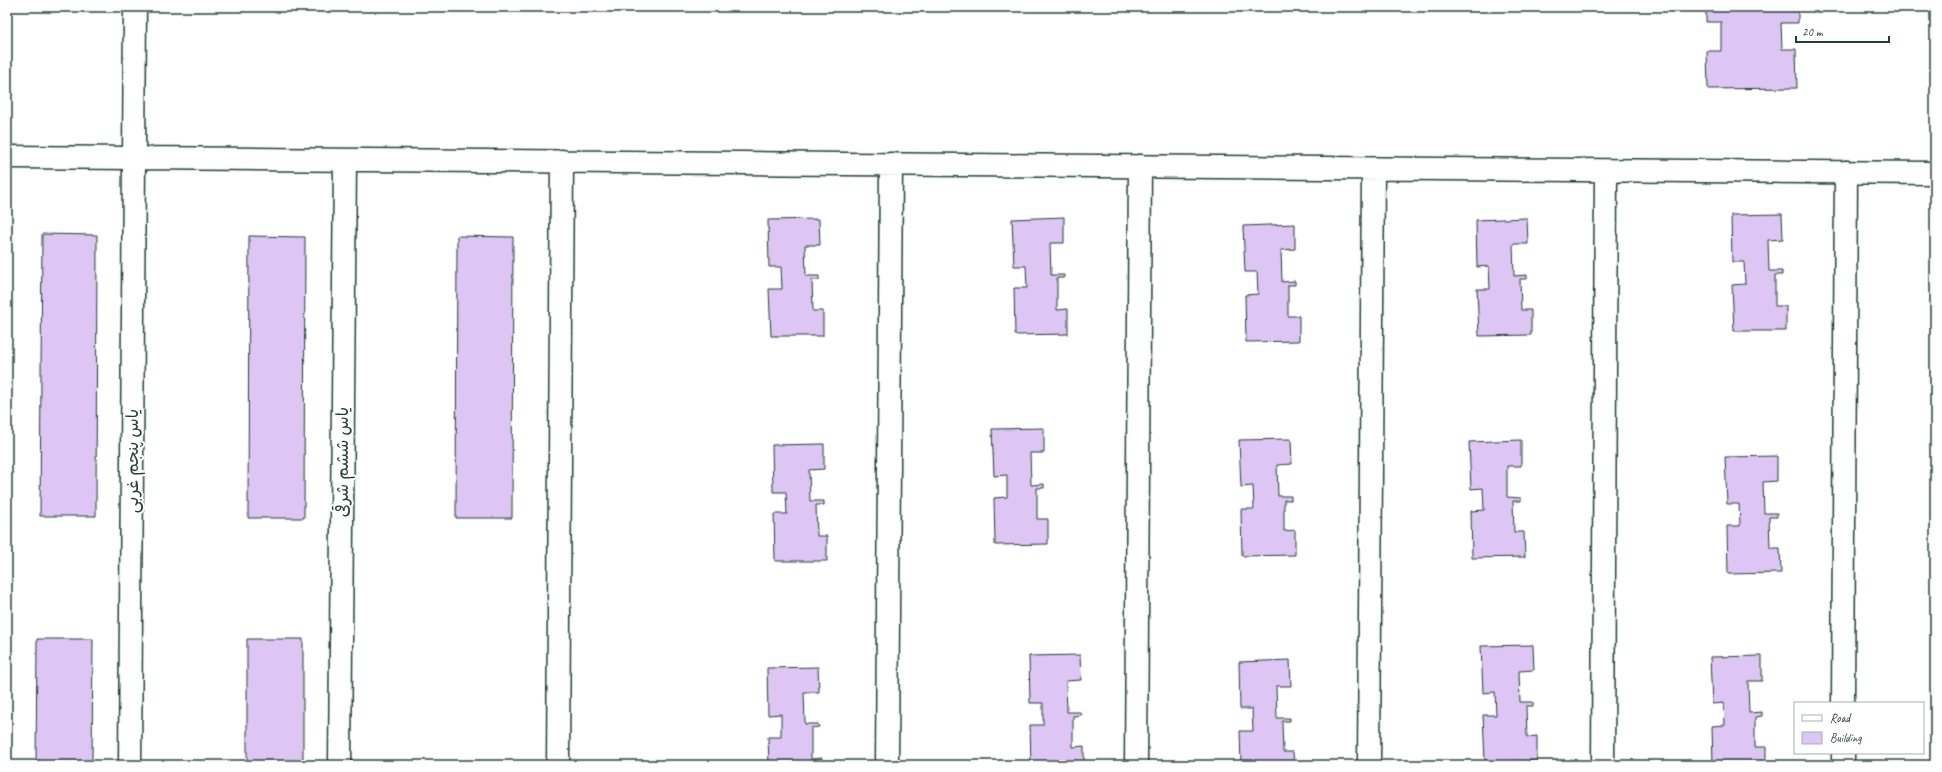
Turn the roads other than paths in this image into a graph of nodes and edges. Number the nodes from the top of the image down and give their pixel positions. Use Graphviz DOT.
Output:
graph roads {
  1 [pos="135,7"];
  2 [pos="7,157"];
  3 [pos="134,158"];
  4 [pos="344,160"];
  5 [pos="562,161"];
  6 [pos="890,164"];
  7 [pos="1140,166"];
  8 [pos="1373,168"];
  9 [pos="1606,171"];
  10 [pos="1846,172"];
  11 [pos="1935,173"];
  12 [pos="1843,702"];
  13 [pos="1843,754"];
  14 [pos="130,765"];
  15 [pos="340,765"];
  16 [pos="558,765"];
  17 [pos="887,765"];
  18 [pos="1136,765"];
  19 [pos="1369,765"];
  20 [pos="1603,765"];
  21 [pos="1843,765"];
  1 -- 3 [label="street, یاس پنجم غربی"];
  2 -- 3 [label="street"];
  3 -- 4 [label="street"];
  3 -- 14 [label="street, یاس پنجم غربی"];
  4 -- 5 [label="street"];
  4 -- 15 [label="street, یاس ششم شرقی"];
  5 -- 6 [label="street"];
  5 -- 16 [label="street"];
  6 -- 7 [label="street"];
  6 -- 17 [label="street"];
  7 -- 8 [label="street"];
  7 -- 18 [label="street"];
  8 -- 9 [label="street"];
  8 -- 19 [label="street"];
  9 -- 10 [label="street"];
  9 -- 20 [label="street"];
  10 -- 11 [label="street"];
  10 -- 12 [label="street"];
  13 -- 21 [label="street"];
}
